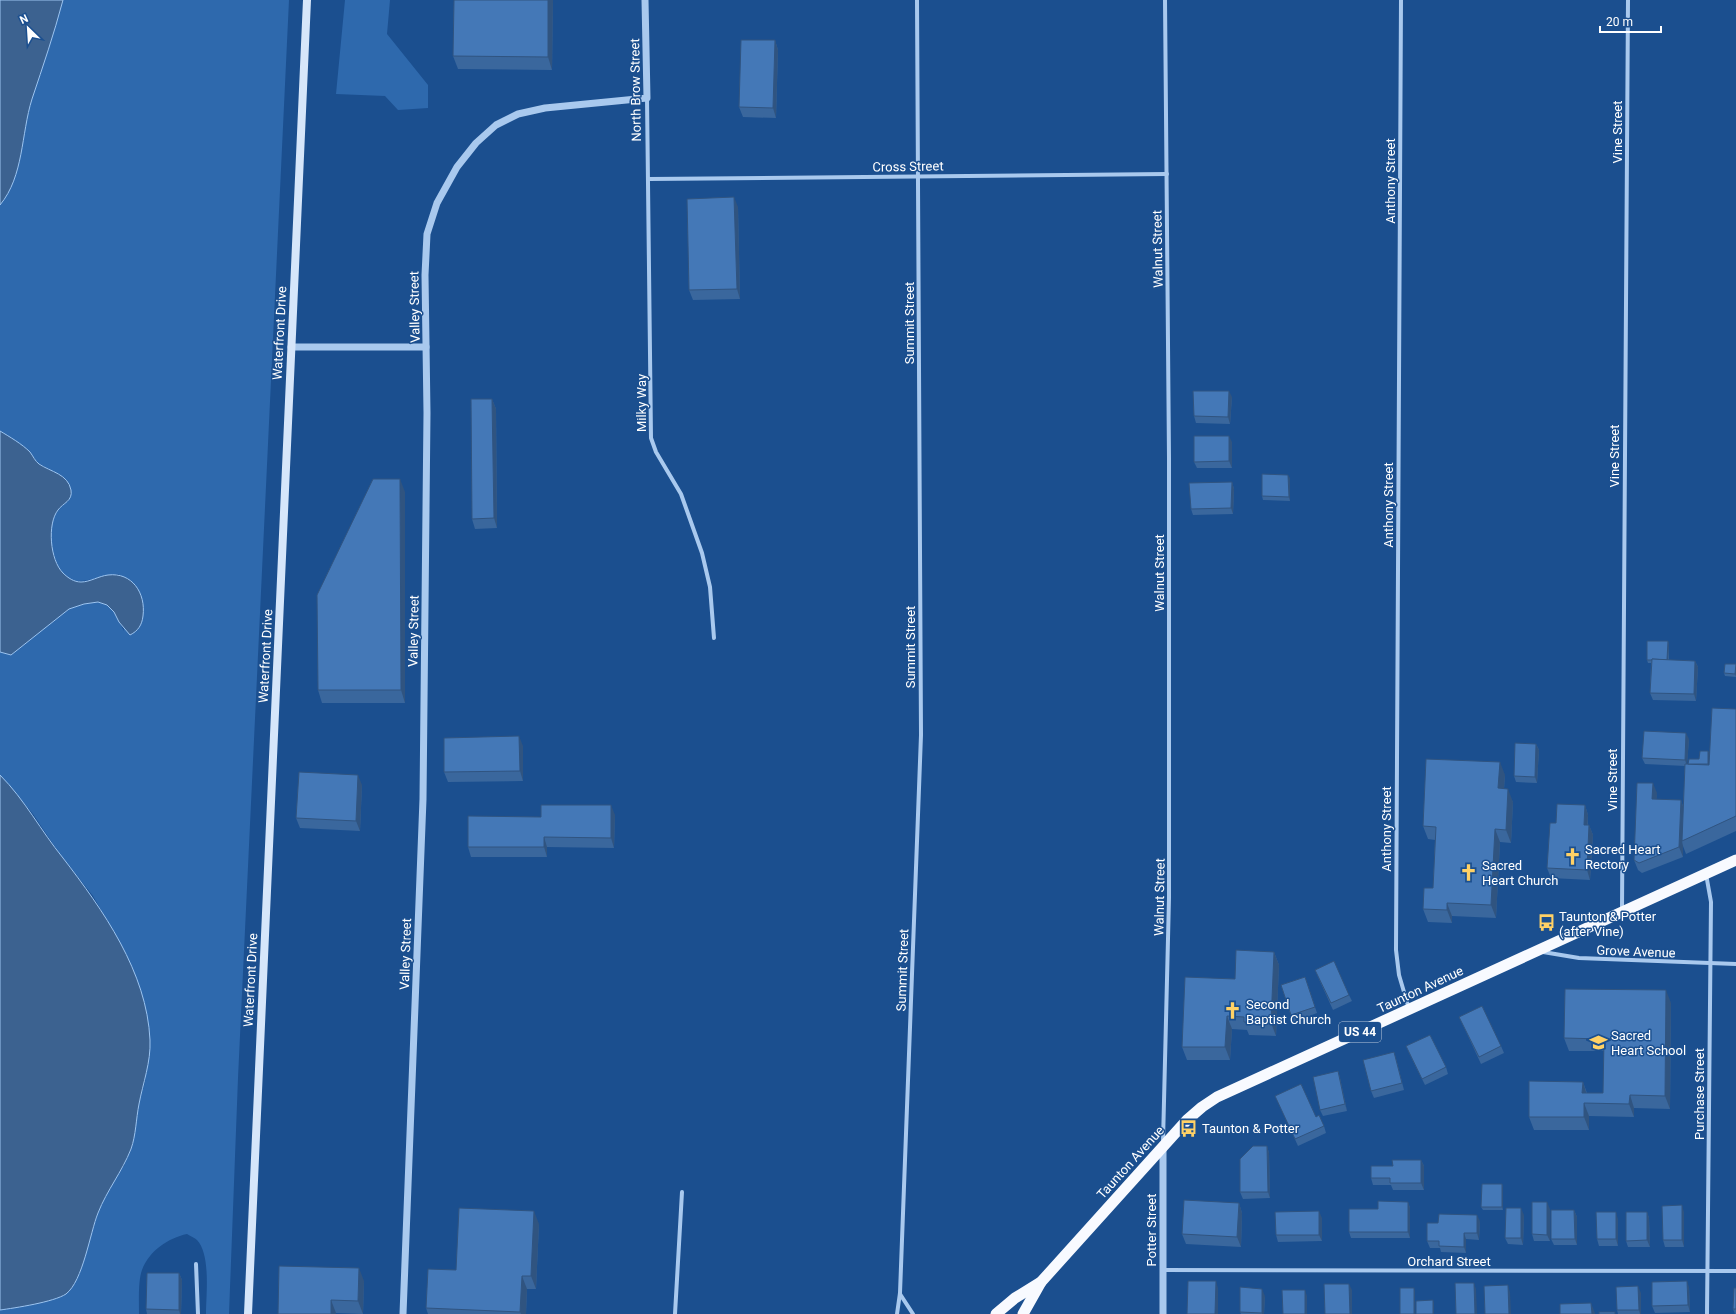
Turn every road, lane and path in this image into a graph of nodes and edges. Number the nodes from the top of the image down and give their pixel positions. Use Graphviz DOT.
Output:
graph roads {
  1 [pos="307,0"];
  2 [pos="645,0"];
  3 [pos="917,0"];
  4 [pos="1165,0"];
  5 [pos="1401,0"];
  6 [pos="1628,0"];
  7 [pos="647,98"];
  8 [pos="1167,174"];
  9 [pos="918,176"];
  10 [pos="649,179"];
  11 [pos="291,347"];
  12 [pos="426,347"];
  13 [pos="714,638"];
  14 [pos="1736,860"];
  15 [pos="1706,874"];
  16 [pos="1622,912"];
  17 [pos="1537,951"];
  18 [pos="1710,964"];
  19 [pos="1736,964"];
  20 [pos="1409,1009"];
  21 [pos="1163,1147"];
  22 [pos="682,1192"];
  23 [pos="196,1264"];
  24 [pos="1163,1270"];
  25 [pos="1707,1271"];
  26 [pos="1736,1271"];
  27 [pos="1041,1282"];
  28 [pos="900,1293"];
  29 [pos="198,1314"];
  30 [pos="248,1314"];
  31 [pos="403,1314"];
  32 [pos="675,1314"];
  33 [pos="897,1314"];
  34 [pos="913,1314"];
  35 [pos="996,1314"];
  36 [pos="1023,1314"];
  37 [pos="1163,1314"];
  38 [pos="1707,1314"];
  1 -- 11 [label="main road, Waterfront Drive"];
  2 -- 7 [label="street, North Brow Street"];
  3 -- 9 [label="street, Summit Street"];
  4 -- 8 [label="street, Walnut Street"];
  5 -- 20 [label="street, Anthony Street"];
  6 -- 16 [label="street, Vine Street"];
  7 -- 10 [label="street, North Brow Street"];
  7 -- 12 [label="street, Valley Street"];
  8 -- 9 [label="street, Cross Street"];
  8 -- 21 [label="street, Walnut Street"];
  9 -- 10 [label="street, Cross Street"];
  9 -- 28 [label="street, Summit Street"];
  10 -- 13 [label="street, Milky Way"];
  11 -- 12 [label="street"];
  11 -- 30 [label="main road, Waterfront Drive"];
  12 -- 31 [label="street, Valley Street"];
  14 -- 15 [label="highway, Taunton Avenue / US 44"];
  15 -- 16 [label="highway, Taunton Avenue / US 44"];
  15 -- 18 [label="street, Purchase Street"];
  16 -- 17 [label="highway, Taunton Avenue / US 44"];
  17 -- 18 [label="street, Grove Avenue"];
  17 -- 20 [label="highway, Taunton Avenue / US 44"];
  18 -- 19 [label="street, Grove Avenue"];
  18 -- 25 [label="street, Purchase Street"];
  20 -- 21 [label="highway, Taunton Avenue / US 44"];
  21 -- 24 [label="street, Potter Street"];
  21 -- 27 [label="highway, Taunton Avenue / US 44"];
  22 -- 32 [label="street"];
  23 -- 29 [label="street"];
  24 -- 25 [label="street, Orchard Street"];
  24 -- 37 [label="street, Potter Street"];
  25 -- 26 [label="street, Orchard Street"];
  25 -- 38 [label="street, Purchase Street"];
  27 -- 35 [label="highway, Taunton Avenue / US 44"];
  27 -- 36 [label="highway, Taunton Avenue / US 44"];
  28 -- 33 [label="street, Summit Street"];
  28 -- 34 [label="street, Summit Street"];
}
